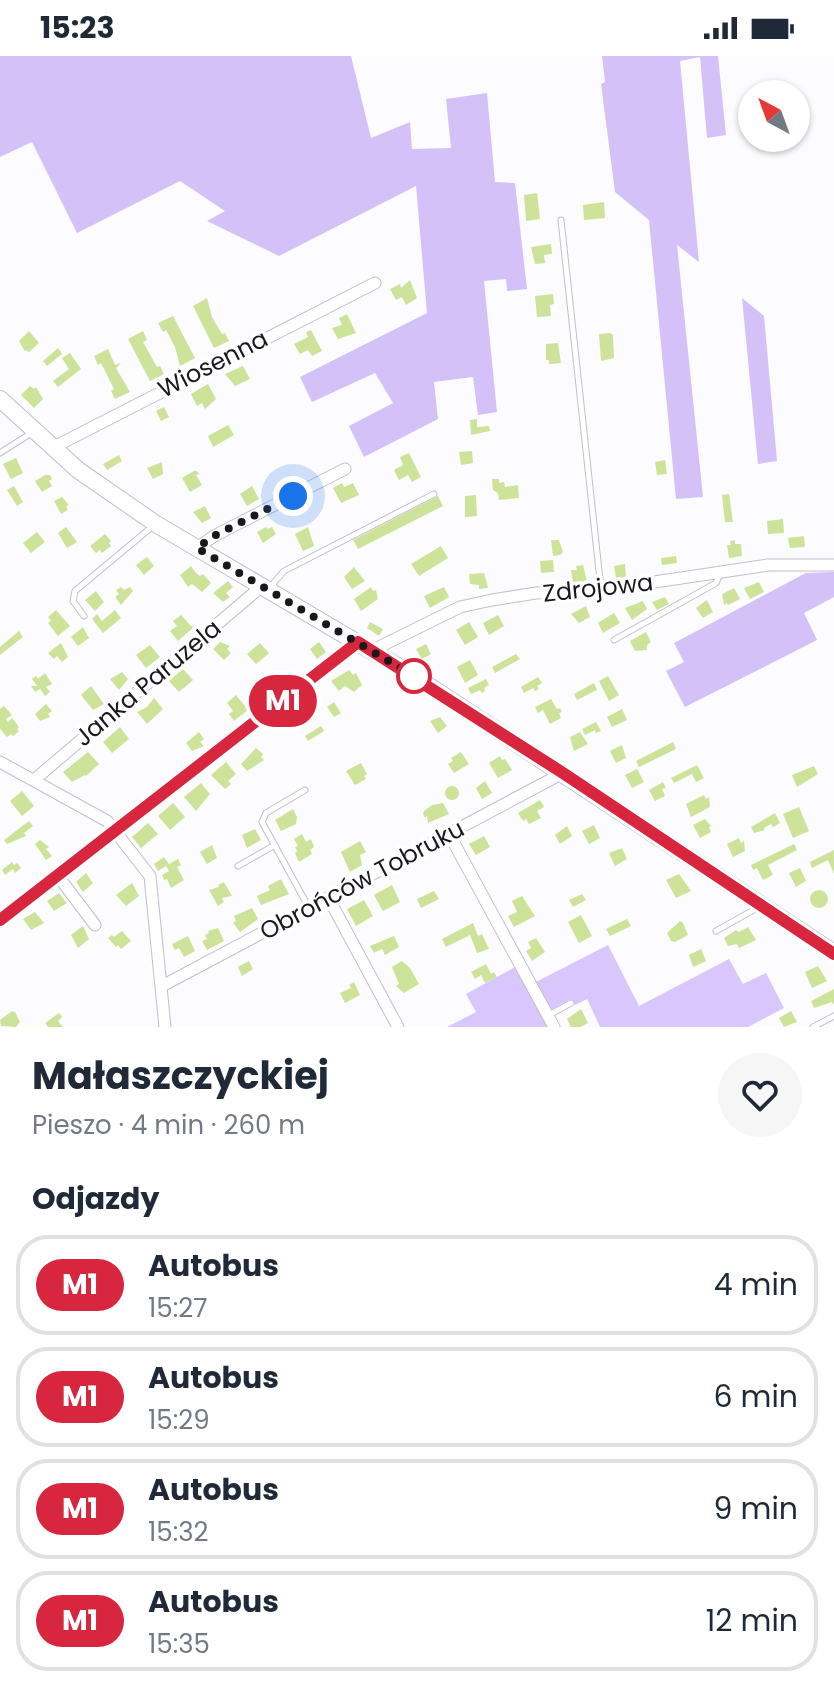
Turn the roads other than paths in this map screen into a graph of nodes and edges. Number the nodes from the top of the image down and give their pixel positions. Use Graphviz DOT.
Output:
graph roads {
  1 [pos="561,220"];
  2 [pos="375,283"];
  3 [pos="0,399"];
  4 [pos="34,431"];
  5 [pos="52,448"];
  6 [pos="0,453"];
  7 [pos="345,469"];
  8 [pos="434,494"];
  9 [pos="156,524"];
  10 [pos="197,548"];
  11 [pos="834,565"];
  12 [pos="721,572"];
  13 [pos="265,588"];
  14 [pos="601,590"];
  15 [pos="84,616"];
  16 [pos="614,640"];
  17 [pos="365,646"];
  18 [pos="0,762"];
  19 [pos="563,773"];
  20 [pos="34,780"];
  21 [pos="305,790"];
  22 [pos="115,832"];
  23 [pos="449,834"];
  24 [pos="275,845"];
  25 [pos="238,866"];
  26 [pos="58,876"];
  27 [pos="329,899"];
  28 [pos="761,904"];
  29 [pos="309,908"];
  30 [pos="0,920"];
  31 [pos="95,925"];
  32 [pos="716,931"];
  33 [pos="834,953"];
  34 [pos="162,986"];
  35 [pos="571,1003"];
  36 [pos="548,1015"];
  37 [pos="834,1016"];
  38 [pos="165,1027"];
  39 [pos="398,1027"];
  40 [pos="554,1027"];
  41 [pos="813,1027"];
  1 -- 14 [label="lane"];
  2 -- 5 [label="street, Wiosenna"];
  3 -- 4 [label="street"];
  4 -- 5 [label="street"];
  4 -- 6 [label="lane"];
  5 -- 9 [label="street"];
  7 -- 10 [label="street"];
  8 -- 13 [label="lane"];
  9 -- 10 [label="street"];
  9 -- 15 [label="lane"];
  10 -- 13 [label="street"];
  11 -- 12 [label="street, Zdrojowa"];
  12 -- 14 [label="street, Zdrojowa"];
  12 -- 16 [label="lane"];
  13 -- 17 [label="street"];
  13 -- 20 [label="street, Janka Paruzela"];
  14 -- 17 [label="street, Zdrojowa"];
  17 -- 19 [label="street"];
  17 -- 22 [label="street, Zdrojowa"];
  18 -- 20 [label="street"];
  19 -- 23 [label="street, Obrońców Tobruku"];
  19 -- 28 [label="street"];
  20 -- 22 [label="street"];
  21 -- 24 [label="lane"];
  22 -- 26 [label="street, Zdrojowa"];
  22 -- 34 [label="street"];
  23 -- 27 [label="street, Obrońców Tobruku"];
  23 -- 36 [label="street"];
  24 -- 25 [label="lane"];
  24 -- 29 [label="lane"];
  26 -- 30 [label="street, Zdrojowa"];
  26 -- 31 [label="street"];
  27 -- 29 [label="street, Obrońców Tobruku"];
  27 -- 39 [label="street"];
  28 -- 32 [label="lane"];
  28 -- 33 [label="street"];
  29 -- 34 [label="street, Obrońców Tobruku"];
  34 -- 38 [label="street"];
  35 -- 36 [label="lane"];
  36 -- 40 [label="street"];
  37 -- 41 [label="lane"];
}
